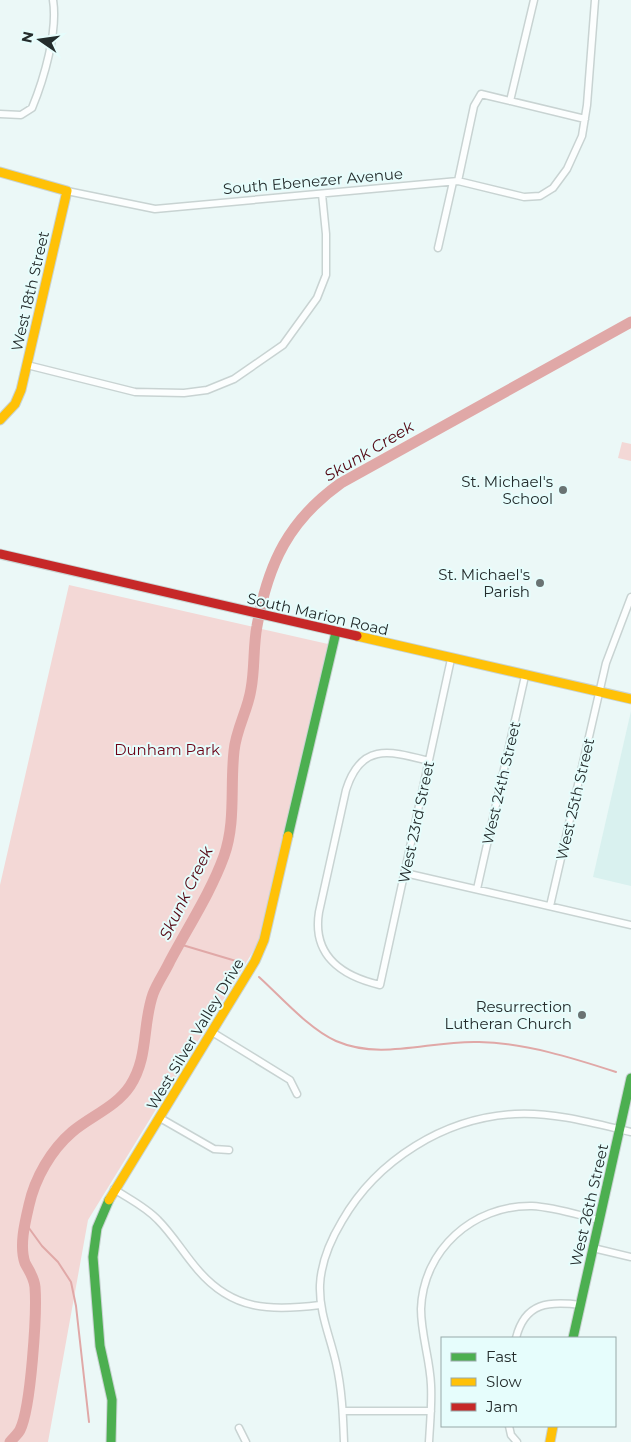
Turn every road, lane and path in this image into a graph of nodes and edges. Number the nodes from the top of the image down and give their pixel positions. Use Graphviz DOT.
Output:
graph roads {
  1 [pos="54,0"];
  2 [pos="534,0"];
  3 [pos="595,0"];
  4 [pos="510,101"];
  5 [pos="0,114"];
  6 [pos="586,119"];
  7 [pos="0,172"];
  8 [pos="455,181"];
  9 [pos="67,191"];
  10 [pos="322,194"];
  11 [pos="438,248"];
  12 [pos="27,365"];
  13 [pos="0,420"];
  14 [pos="0,554"];
  15 [pos="631,597"];
  16 [pos="336,632"];
  17 [pos="451,659"];
  18 [pos="525,676"];
  19 [pos="599,692"];
  20 [pos="631,699"];
  21 [pos="429,761"];
  22 [pos="405,872"];
  23 [pos="477,889"];
  24 [pos="550,906"];
  25 [pos="631,926"];
  26 [pos="212,1032"];
  27 [pos="631,1078"];
  28 [pos="297,1094"];
  29 [pos="160,1118"];
  30 [pos="620,1129"];
  31 [pos="631,1132"];
  32 [pos="229,1150"];
  33 [pos="114,1190"];
  34 [pos="600,1220"];
  35 [pos="593,1248"];
  36 [pos="631,1257"];
  37 [pos="320,1305"];
  38 [pos="580,1306"];
  39 [pos="516,1337"];
  40 [pos="573,1337"];
  41 [pos="431,1411"];
  42 [pos="343,1412"];
  43 [pos="509,1427"];
  44 [pos="553,1427"];
  45 [pos="239,1428"];
  46 [pos="111,1442"];
  47 [pos="246,1442"];
  48 [pos="344,1442"];
  49 [pos="429,1442"];
  50 [pos="517,1442"];
  51 [pos="550,1442"];
  1 -- 5 [label="street"];
  2 -- 4 [label="street"];
  3 -- 6 [label="street, South Ebenezer Avenue"];
  4 -- 6 [label="street"];
  4 -- 8 [label="street"];
  6 -- 8 [label="street, South Ebenezer Avenue"];
  7 -- 9 [label="street, South Ebenezer Avenue"];
  8 -- 10 [label="street, South Ebenezer Avenue"];
  8 -- 11 [label="street"];
  9 -- 10 [label="street, South Ebenezer Avenue"];
  9 -- 12 [label="street, West 18th Street"];
  10 -- 12 [label="street"];
  12 -- 13 [label="street, West 18th Street"];
  14 -- 16 [label="street, South Marion Road"];
  15 -- 19 [label="street, West 25th Street"];
  16 -- 17 [label="street, South Marion Road"];
  16 -- 26 [label="street, West Silver Valley Drive"];
  17 -- 18 [label="street, South Marion Road"];
  17 -- 21 [label="street, West 23rd Street"];
  18 -- 19 [label="street, South Marion Road"];
  18 -- 23 [label="street, West 24th Street"];
  19 -- 20 [label="street, South Marion Road"];
  19 -- 24 [label="street, West 25th Street"];
  21 -- 22 [label="street, West 23rd Street"];
  21 -- 22 [label="street, West 23rd Street"];
  22 -- 23 [label="street"];
  23 -- 24 [label="street"];
  24 -- 25 [label="street"];
  26 -- 28 [label="street"];
  26 -- 29 [label="street, West Silver Valley Drive"];
  27 -- 30 [label="street, West 26th Street"];
  29 -- 32 [label="street"];
  29 -- 33 [label="street, West Silver Valley Drive"];
  30 -- 31 [label="street"];
  30 -- 34 [label="street, West 26th Street"];
  30 -- 37 [label="street"];
  33 -- 37 [label="street"];
  33 -- 46 [label="street, West Silver Valley Drive"];
  34 -- 35 [label="street, West 26th Street"];
  34 -- 41 [label="street"];
  35 -- 36 [label="street"];
  35 -- 38 [label="street, West 26th Street"];
  37 -- 42 [label="street"];
  38 -- 39 [label="street"];
  38 -- 40 [label="street, West 26th Street"];
  41 -- 42 [label="street"];
  41 -- 49 [label="street"];
  42 -- 48 [label="street"];
  43 -- 50 [label="street"];
  44 -- 51 [label="street"];
  45 -- 47 [label="street"];
}
